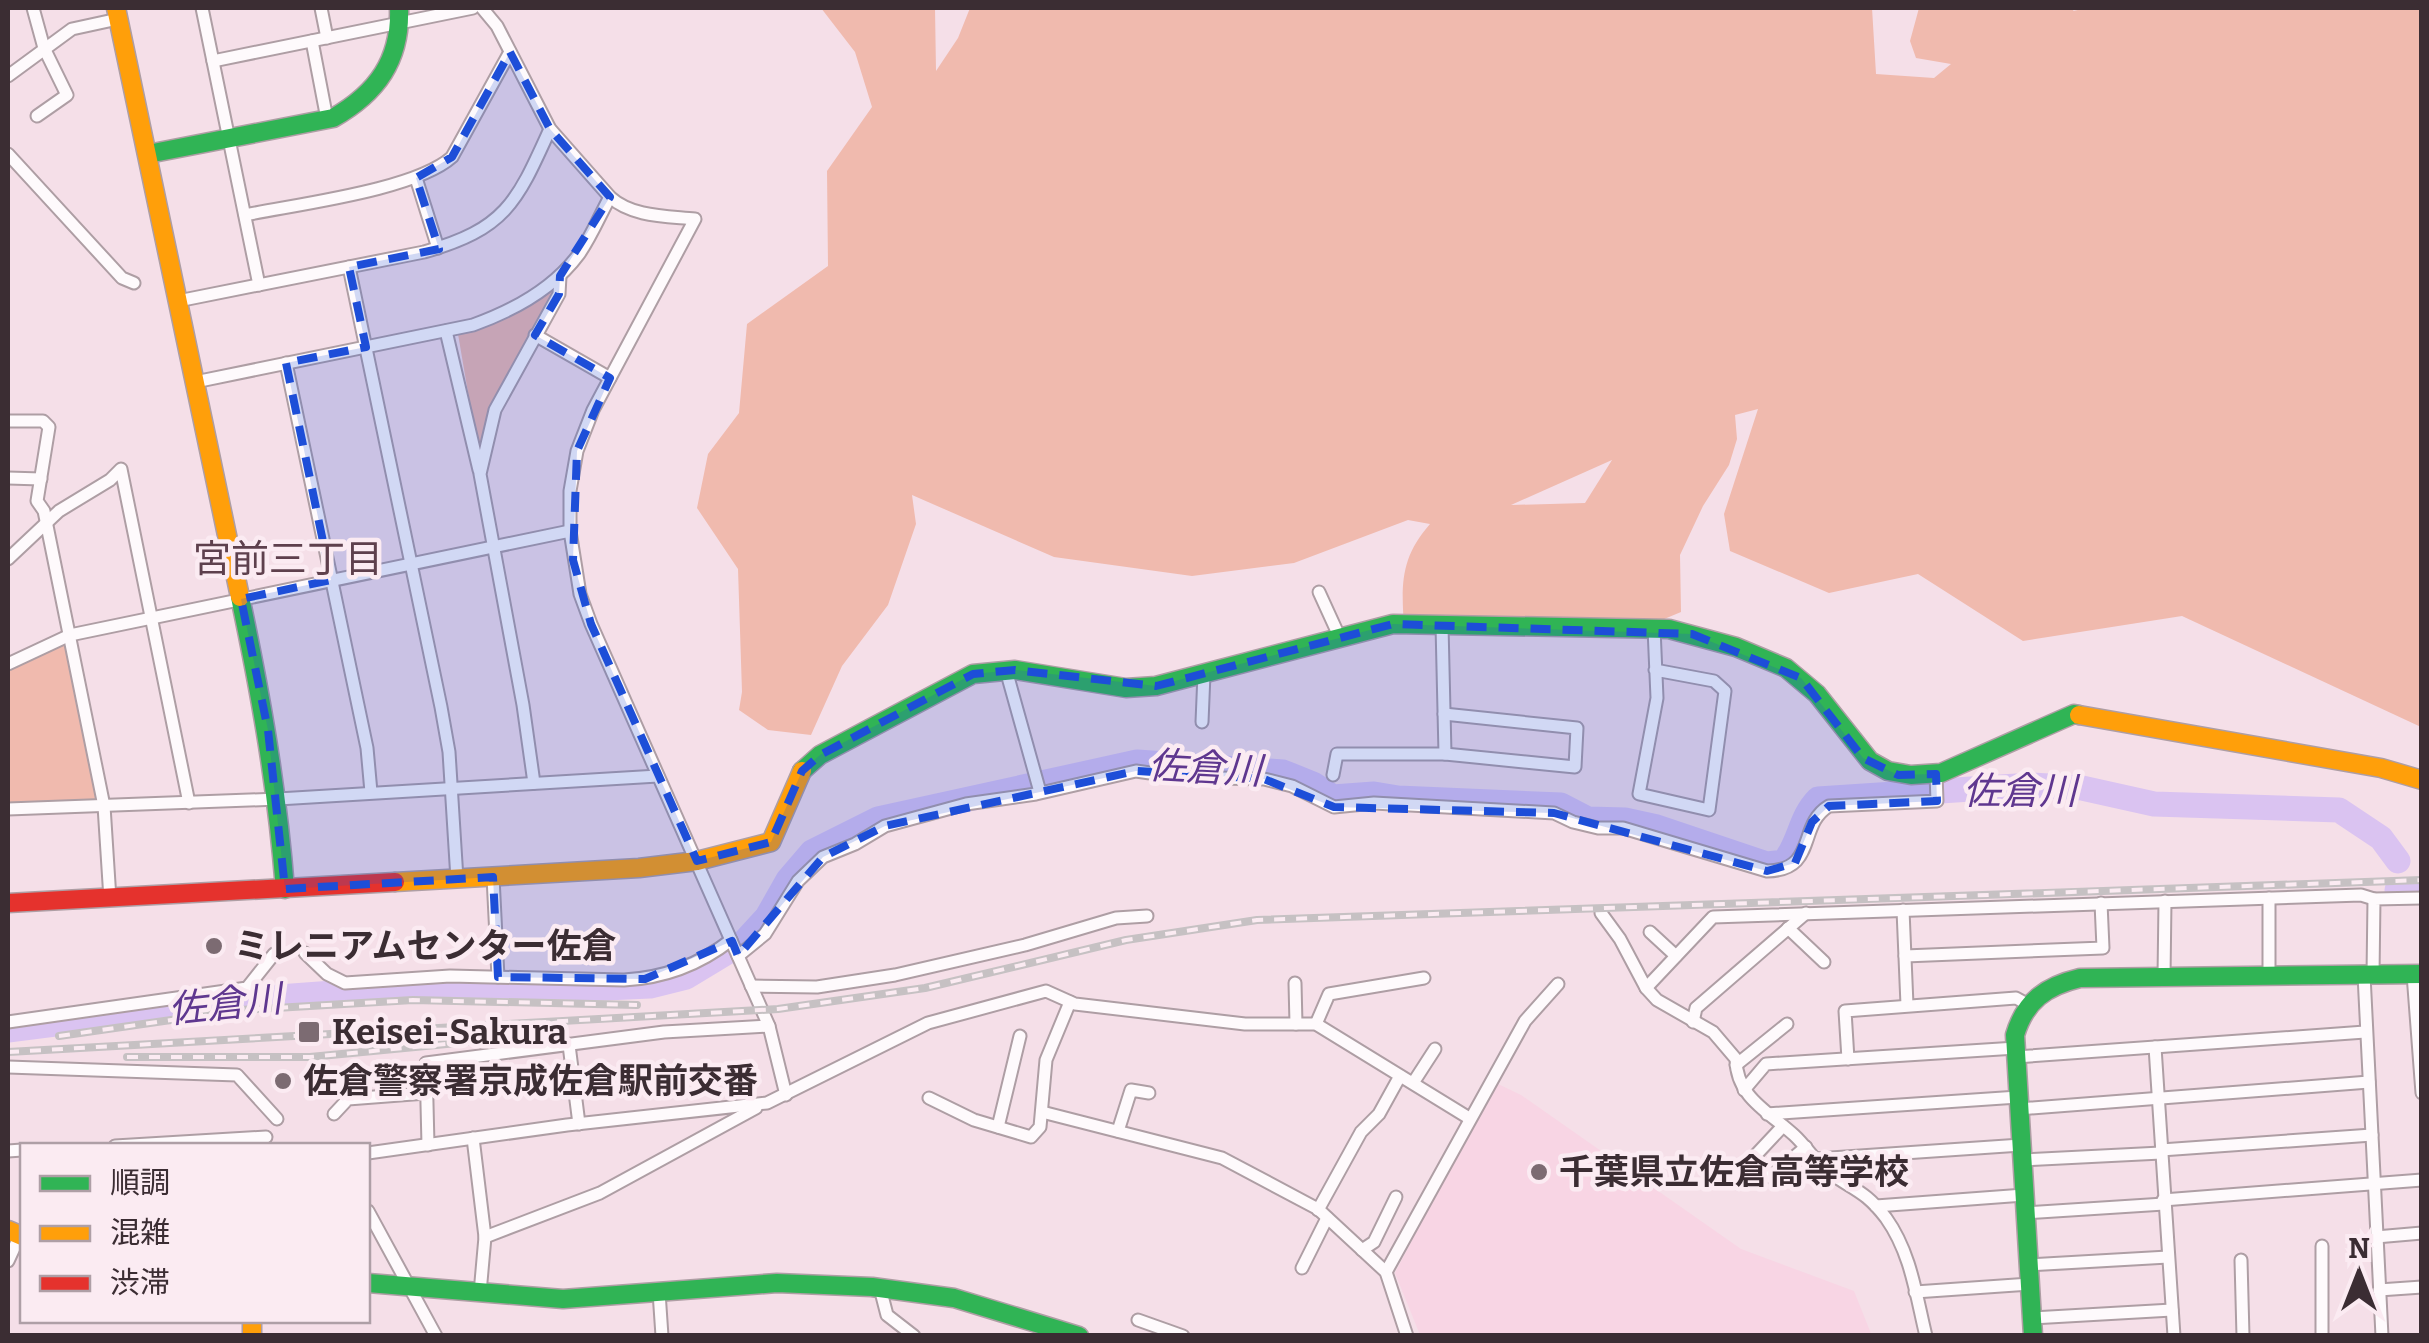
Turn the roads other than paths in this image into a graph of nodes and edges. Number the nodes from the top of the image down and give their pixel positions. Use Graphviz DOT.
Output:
graph roads {
  1 [pos="33,8"];
  2 [pos="202,8"];
  3 [pos="320,8"];
  4 [pos="473,8"];
  5 [pos="482,8"];
  6 [pos="117,13"];
  7 [pos="400,15"];
  8 [pos="327,38"];
  9 [pos="312,41"];
  10 [pos="44,48"];
  11 [pos="510,52"];
  12 [pos="213,61"];
  13 [pos="8,76"];
  14 [pos="37,116"];
  15 [pos="327,119"];
  16 [pos="550,128"];
  17 [pos="229,138"];
  18 [pos="8,154"];
  19 [pos="148,154"];
  20 [pos="416,178"];
  21 [pos="610,197"];
  22 [pos="244,215"];
  23 [pos="438,248"];
  24 [pos="349,267"];
  25 [pos="560,276"];
  26 [pos="134,283"];
  27 [pos="259,285"];
  28 [pos="178,301"];
  29 [pos="446,330"];
  30 [pos="536,334"];
  31 [pos="366,347"];
  32 [pos="286,363"];
  33 [pos="610,378"];
  34 [pos="196,382"];
  35 [pos="8,421"];
  36 [pos="480,474"];
  37 [pos="8,478"];
  38 [pos="41,479"];
  39 [pos="46,525"];
  40 [pos="570,531"];
  41 [pos="494,546"];
  42 [pos="8,559"];
  43 [pos="412,564"];
  44 [pos="332,580"];
  45 [pos="1319,592"];
  46 [pos="241,598"];
  47 [pos="151,618"];
  48 [pos="1442,625"];
  49 [pos="1654,628"];
  50 [pos="70,635"];
  51 [pos="1340,638"];
  52 [pos="8,664"];
  53 [pos="1006,670"];
  54 [pos="1656,670"];
  55 [pos="1204,674"];
  56 [pos="1444,714"];
  57 [pos="1202,722"];
  58 [pos="1446,754"];
  59 [pos="1936,774"];
  60 [pos="1333,775"];
  61 [pos="658,776"];
  62 [pos="2422,780"];
  63 [pos="534,783"];
  64 [pos="452,788"];
  65 [pos="371,792"];
  66 [pos="1040,792"];
  67 [pos="278,800"];
  68 [pos="189,803"];
  69 [pos="104,806"];
  70 [pos="8,809"];
  71 [pos="698,860"];
  72 [pos="493,876"];
  73 [pos="457,879"];
  74 [pos="285,889"];
  75 [pos="2269,898"];
  76 [pos="2422,898"];
  77 [pos="110,899"];
  78 [pos="2374,899"];
  79 [pos="2165,902"];
  80 [pos="8,903"];
  81 [pos="2101,904"];
  82 [pos="1903,910"];
  83 [pos="1601,913"];
  84 [pos="1806,914"];
  85 [pos="1147,916"];
  86 [pos="1788,928"];
  87 [pos="1650,932"];
  88 [pos="731,940"];
  89 [pos="305,953"];
  90 [pos="274,954"];
  91 [pos="738,956"];
  92 [pos="1676,956"];
  93 [pos="1905,956"];
  94 [pos="1824,962"];
  95 [pos="2417,974"];
  96 [pos="2368,975"];
  97 [pos="2270,976"];
  98 [pos="498,977"];
  99 [pos="2164,977"];
  100 [pos="1424,978"];
  101 [pos="1296,983"];
  102 [pos="1558,984"];
  103 [pos="751,986"];
  104 [pos="1646,988"];
  105 [pos="1070,1002"];
  106 [pos="2027,1004"];
  107 [pos="1907,1005"];
  108 [pos="8,1022"];
  109 [pos="1693,1022"];
  110 [pos="1296,1024"];
  111 [pos="1316,1024"];
  112 [pos="1787,1024"];
  113 [pos="769,1026"];
  114 [pos="2365,1032"];
  115 [pos="1020,1036"];
  116 [pos="569,1044"];
  117 [pos="2155,1047"];
  118 [pos="1435,1049"];
  119 [pos="2016,1052"];
  120 [pos="1848,1059"];
  121 [pos="1736,1065"];
  122 [pos="8,1067"];
  123 [pos="1400,1076"];
  124 [pos="2368,1082"];
  125 [pos="1413,1084"];
  126 [pos="1744,1090"];
  127 [pos="426,1093"];
  128 [pos="1149,1093"];
  129 [pos="2422,1093"];
  130 [pos="786,1094"];
  131 [pos="929,1098"];
  132 [pos="2158,1098"];
  133 [pos="2019,1103"];
  134 [pos="762,1104"];
  135 [pos="1042,1112"];
  136 [pos="334,1114"];
  137 [pos="1767,1114"];
  138 [pos="277,1118"];
  139 [pos="1469,1118"];
  140 [pos="579,1124"];
  141 [pos="1783,1126"];
  142 [pos="998,1128"];
  143 [pos="1118,1131"];
  144 [pos="2372,1135"];
  145 [pos="266,1138"];
  146 [pos="473,1138"];
  147 [pos="194,1143"];
  148 [pos="428,1144"];
  149 [pos="1806,1148"];
  150 [pos="2161,1151"];
  151 [pos="370,1153"];
  152 [pos="2022,1153"];
  153 [pos="1816,1159"];
  154 [pos="2422,1180"];
  155 [pos="2374,1184"];
  156 [pos="1396,1197"];
  157 [pos="2164,1202"];
  158 [pos="2025,1204"];
  159 [pos="1876,1206"];
  160 [pos="1323,1214"];
  161 [pos="370,1215"];
  162 [pos="2422,1233"];
  163 [pos="17,1234"];
  164 [pos="485,1237"];
  165 [pos="2376,1237"];
  166 [pos="2322,1246"];
  167 [pos="1362,1250"];
  168 [pos="2168,1257"];
  169 [pos="2240,1260"];
  170 [pos="8,1261"];
  171 [pos="2028,1265"];
  172 [pos="1302,1268"];
  173 [pos="1386,1272"];
  174 [pos="370,1283"];
  175 [pos="2030,1284"];
  176 [pos="408,1286"];
  177 [pos="2422,1287"];
  178 [pos="880,1288"];
  179 [pos="2379,1290"];
  180 [pos="480,1292"];
  181 [pos="658,1292"];
  182 [pos="1915,1292"];
  183 [pos="2172,1310"];
  184 [pos="1138,1320"];
  185 [pos="2032,1327"];
  186 [pos="436,1336"];
  187 [pos="662,1336"];
  188 [pos="914,1336"];
  189 [pos="1080,1336"];
  190 [pos="1183,1336"];
  191 [pos="1406,1336"];
  192 [pos="1926,1336"];
  193 [pos="2174,1336"];
  194 [pos="2242,1336"];
  195 [pos="2322,1336"];
  196 [pos="2382,1336"];
  1 -- 10 [label="street"];
  2 -- 12 [label="street"];
  3 -- 8 [label="street"];
  4 -- 7 [label="street"];
  5 -- 11 [label="street"];
  6 -- 10 [label="street"];
  6 -- 19 [label="street"];
  7 -- 8 [label="street"];
  7 -- 15 [label="street"];
  8 -- 9 [label="street"];
  9 -- 12 [label="street"];
  9 -- 15 [label="street"];
  10 -- 13 [label="street"];
  10 -- 14 [label="street"];
  11 -- 16 [label="street"];
  11 -- 20 [label="street"];
  12 -- 17 [label="street"];
  15 -- 17 [label="street"];
  16 -- 21 [label="street"];
  16 -- 23 [label="street"];
  17 -- 19 [label="street"];
  17 -- 22 [label="street"];
  18 -- 26 [label="street"];
  19 -- 28 [label="street"];
  20 -- 22 [label="street"];
  20 -- 23 [label="street"];
  21 -- 25 [label="street"];
  21 -- 33 [label="street"];
  22 -- 27 [label="street"];
  23 -- 24 [label="street"];
  24 -- 27 [label="street"];
  24 -- 31 [label="street"];
  25 -- 29 [label="street"];
  25 -- 30 [label="street"];
  27 -- 28 [label="street"];
  28 -- 34 [label="street"];
  29 -- 31 [label="street"];
  29 -- 36 [label="street"];
  30 -- 33 [label="street"];
  30 -- 36 [label="street"];
  31 -- 32 [label="street"];
  31 -- 43 [label="street"];
  32 -- 34 [label="street"];
  32 -- 44 [label="street"];
  33 -- 40 [label="street"];
  34 -- 46 [label="street"];
  35 -- 38 [label="street"];
  36 -- 41 [label="street"];
  37 -- 38 [label="street"];
  38 -- 39 [label="street"];
  39 -- 42 [label="street"];
  39 -- 47 [label="street"];
  39 -- 50 [label="street"];
  40 -- 41 [label="street"];
  40 -- 61 [label="street"];
  41 -- 43 [label="street"];
  41 -- 63 [label="street"];
  43 -- 44 [label="street"];
  43 -- 64 [label="street"];
  44 -- 46 [label="street"];
  44 -- 65 [label="street"];
  45 -- 51 [label="street"];
  46 -- 47 [label="street"];
  46 -- 67 [label="street"];
  47 -- 50 [label="street"];
  47 -- 68 [label="street"];
  48 -- 49 [label="street"];
  48 -- 51 [label="street"];
  48 -- 56 [label="street"];
  49 -- 54 [label="street"];
  49 -- 59 [label="street"];
  50 -- 52 [label="street"];
  50 -- 69 [label="street"];
  51 -- 55 [label="street"];
  53 -- 55 [label="street"];
  53 -- 66 [label="street"];
  53 -- 71 [label="street"];
  54 -- 54 [label="street"];
  55 -- 57 [label="street"];
  56 -- 58 [label="street"];
  56 -- 58 [label="street"];
  58 -- 60 [label="street"];
  59 -- 62 [label="street"];
  59 -- 66 [label="street"];
  61 -- 63 [label="street"];
  61 -- 71 [label="street"];
  63 -- 64 [label="street"];
  64 -- 65 [label="street"];
  64 -- 73 [label="street"];
  65 -- 67 [label="street"];
  66 -- 91 [label="street"];
  67 -- 68 [label="street"];
  67 -- 74 [label="street"];
  68 -- 69 [label="street"];
  69 -- 70 [label="street"];
  69 -- 77 [label="street"];
  71 -- 72 [label="street"];
  71 -- 88 [label="street"];
  72 -- 73 [label="street"];
  72 -- 98 [label="street"];
  73 -- 74 [label="street"];
  74 -- 77 [label="street"];
  75 -- 78 [label="street"];
  75 -- 79 [label="street"];
  75 -- 97 [label="street"];
  76 -- 78 [label="street"];
  77 -- 80 [label="street"];
  78 -- 96 [label="street"];
  79 -- 81 [label="street"];
  79 -- 99 [label="street"];
  81 -- 82 [label="street"];
  81 -- 93 [label="street"];
  82 -- 84 [label="street"];
  82 -- 93 [label="street"];
  83 -- 104 [label="street"];
  84 -- 86 [label="street"];
  84 -- 92 [label="street"];
  85 -- 103 [label="street"];
  86 -- 94 [label="street"];
  86 -- 109 [label="street"];
  87 -- 92 [label="street"];
  88 -- 91 [label="street"];
  88 -- 98 [label="street"];
  89 -- 98 [label="street"];
  90 -- 108 [label="street"];
  91 -- 103 [label="street"];
  92 -- 104 [label="street"];
  93 -- 107 [label="street"];
  95 -- 96 [label="street"];
  95 -- 129 [label="street"];
  96 -- 97 [label="street"];
  96 -- 114 [label="street"];
  97 -- 99 [label="street"];
  99 -- 106 [label="street"];
  100 -- 111 [label="street"];
  101 -- 110 [label="street"];
  102 -- 139 [label="street"];
  103 -- 113 [label="street"];
  104 -- 109 [label="street"];
  105 -- 110 [label="street"];
  105 -- 130 [label="street"];
  105 -- 135 [label="street"];
  106 -- 107 [label="street"];
  106 -- 119 [label="street"];
  107 -- 120 [label="street"];
  109 -- 121 [label="street"];
  110 -- 111 [label="street"];
  111 -- 123 [label="street"];
  112 -- 121 [label="street"];
  113 -- 116 [label="street"];
  113 -- 130 [label="street"];
  114 -- 117 [label="street"];
  114 -- 124 [label="street"];
  115 -- 142 [label="street"];
  116 -- 127 [label="street"];
  116 -- 140 [label="street"];
  117 -- 119 [label="street"];
  117 -- 132 [label="street"];
  118 -- 125 [label="street"];
  119 -- 120 [label="street"];
  119 -- 133 [label="street"];
  120 -- 126 [label="street"];
  121 -- 126 [label="street"];
  122 -- 138 [label="street"];
  123 -- 125 [label="street"];
  123 -- 160 [label="street"];
  124 -- 132 [label="street"];
  124 -- 144 [label="street"];
  125 -- 139 [label="street"];
  126 -- 137 [label="street"];
  127 -- 136 [label="street"];
  127 -- 148 [label="street"];
  128 -- 143 [label="street"];
  130 -- 134 [label="street"];
  131 -- 142 [label="street"];
  132 -- 133 [label="street"];
  132 -- 150 [label="street"];
  133 -- 137 [label="street"];
  133 -- 152 [label="street"];
  134 -- 140 [label="street"];
  134 -- 164 [label="street"];
  135 -- 142 [label="street"];
  135 -- 143 [label="street"];
  137 -- 141 [label="street"];
  139 -- 173 [label="street"];
  140 -- 146 [label="street"];
  141 -- 149 [label="street"];
  141 -- 149 [label="street"];
  143 -- 160 [label="street"];
  144 -- 150 [label="street"];
  144 -- 155 [label="street"];
  145 -- 147 [label="street"];
  146 -- 148 [label="street"];
  146 -- 164 [label="street"];
  148 -- 151 [label="street"];
  149 -- 153 [label="street"];
  150 -- 152 [label="street"];
  150 -- 157 [label="street"];
  152 -- 153 [label="street"];
  152 -- 158 [label="street"];
  153 -- 159 [label="street"];
  154 -- 155 [label="street"];
  155 -- 157 [label="street"];
  155 -- 165 [label="street"];
  156 -- 167 [label="street"];
  157 -- 158 [label="street"];
  157 -- 168 [label="street"];
  158 -- 159 [label="street"];
  158 -- 171 [label="street"];
  159 -- 182 [label="street"];
  160 -- 167 [label="street"];
  160 -- 172 [label="street"];
  161 -- 176 [label="street"];
  162 -- 165 [label="street"];
  163 -- 170 [label="street"];
  164 -- 180 [label="street"];
  165 -- 179 [label="street"];
  166 -- 195 [label="street"];
  167 -- 173 [label="street"];
  168 -- 171 [label="street"];
  168 -- 183 [label="street"];
  169 -- 194 [label="street"];
  171 -- 175 [label="street"];
  173 -- 191 [label="street"];
  174 -- 176 [label="street"];
  175 -- 182 [label="street"];
  175 -- 185 [label="street"];
  176 -- 180 [label="street"];
  176 -- 186 [label="street"];
  177 -- 179 [label="street"];
  178 -- 181 [label="street"];
  178 -- 188 [label="street"];
  178 -- 189 [label="street"];
  179 -- 196 [label="street"];
  180 -- 181 [label="street"];
  181 -- 187 [label="street"];
  182 -- 192 [label="street"];
  183 -- 185 [label="street"];
  183 -- 193 [label="street"];
  184 -- 190 [label="street"];
}
